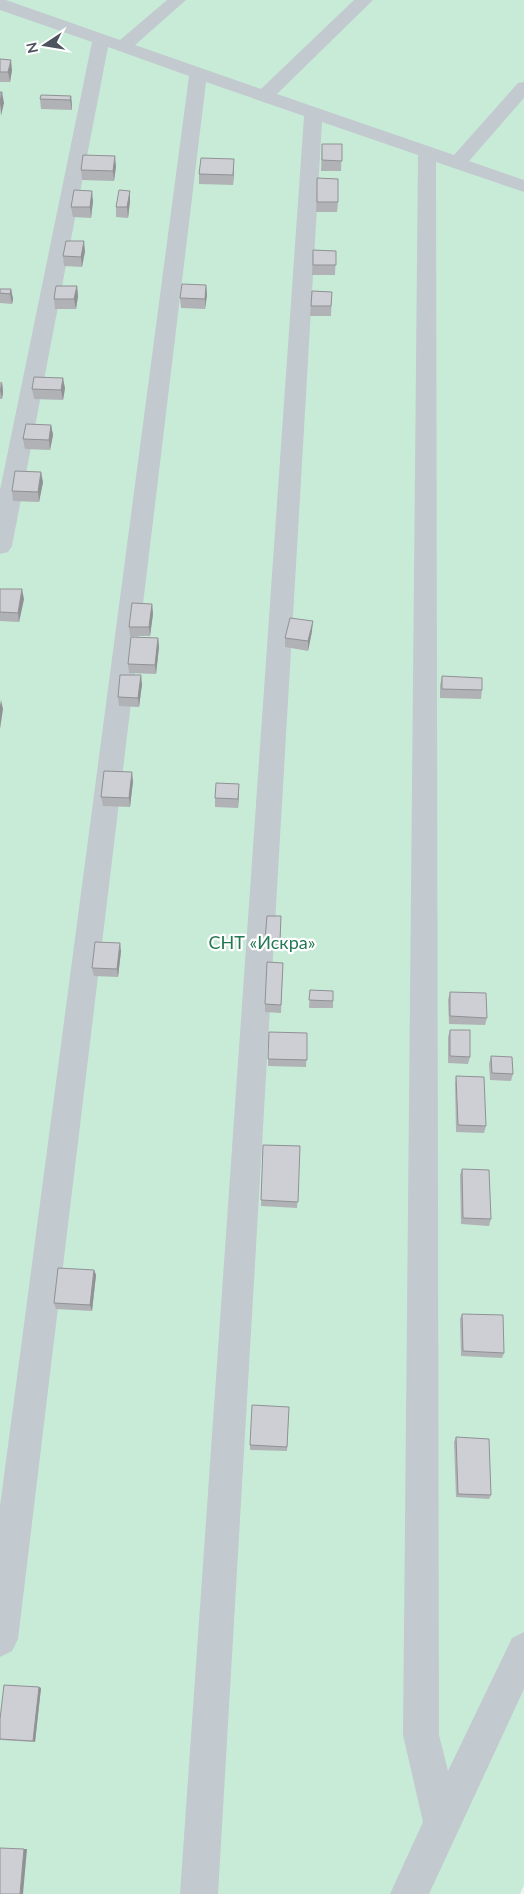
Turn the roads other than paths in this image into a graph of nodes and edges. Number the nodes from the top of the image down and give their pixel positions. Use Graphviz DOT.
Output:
graph roads {
  1 [pos="178,0"];
  2 [pos="364,0"];
  3 [pos="1,9"];
  4 [pos="101,39"];
  5 [pos="122,47"];
  6 [pos="198,73"];
  7 [pos="524,87"];
  8 [pos="264,96"];
  9 [pos="313,113"];
  10 [pos="427,153"];
  11 [pos="457,163"];
  12 [pos="524,186"];
  13 [pos="0,546"];
  14 [pos="0,1639"];
  15 [pos="524,1650"];
  16 [pos="442,1822"];
  17 [pos="199,1894"];
  18 [pos="409,1894"];
  1 -- 5 [label="lane"];
  2 -- 8 [label="lane"];
  3 -- 4 [label="lane"];
  4 -- 5 [label="lane"];
  4 -- 13 [label="lane"];
  5 -- 6 [label="lane"];
  6 -- 8 [label="lane"];
  6 -- 14 [label="lane"];
  7 -- 11 [label="lane"];
  8 -- 9 [label="lane"];
  9 -- 10 [label="lane"];
  9 -- 17 [label="lane"];
  10 -- 11 [label="lane"];
  10 -- 16 [label="lane"];
  11 -- 12 [label="lane"];
  15 -- 16 [label="lane"];
  16 -- 18 [label="lane"];
}
